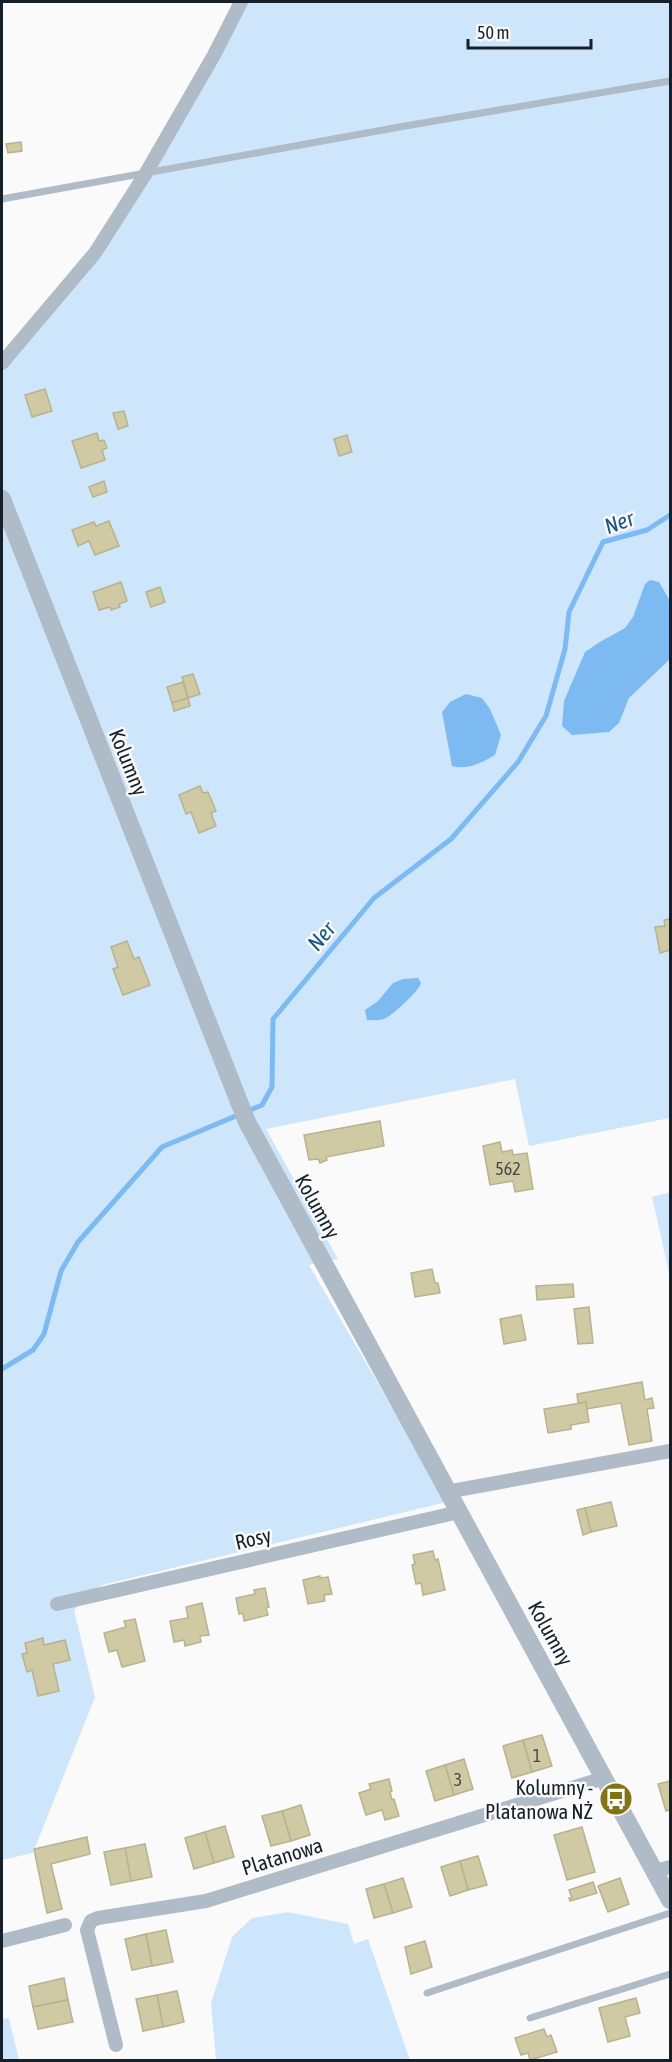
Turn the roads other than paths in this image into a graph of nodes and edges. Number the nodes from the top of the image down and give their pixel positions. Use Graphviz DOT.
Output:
graph roads {
  1 [pos="241,2"];
  2 [pos="670,81"];
  3 [pos="146,173"];
  4 [pos="2,199"];
  5 [pos="2,363"];
  6 [pos="2,499"];
  7 [pos="670,1451"];
  8 [pos="449,1495"];
  9 [pos="459,1512"];
  10 [pos="57,1604"];
  11 [pos="604,1778"];
  12 [pos="663,1869"];
  13 [pos="670,1900"];
  14 [pos="670,1913"];
  15 [pos="65,1925"];
  16 [pos="2,1941"];
  17 [pos="670,1974"];
  18 [pos="427,1993"];
  19 [pos="530,2018"];
  20 [pos="116,2045"];
  1 -- 3 [label="street"];
  2 -- 3 [label="lane"];
  3 -- 4 [label="lane"];
  3 -- 5 [label="street"];
  6 -- 8 [label="street, Kolumny"];
  7 -- 8 [label="street"];
  8 -- 9 [label="street, Kolumny"];
  9 -- 10 [label="street, Rosy"];
  9 -- 11 [label="street, Kolumny"];
  11 -- 12 [label="street, Kolumny"];
  11 -- 20 [label="street, Platanowa"];
  12 -- 13 [label="street, Kolumny"];
  14 -- 18 [label="lane"];
  15 -- 16 [label="street"];
  17 -- 19 [label="lane"];
}
